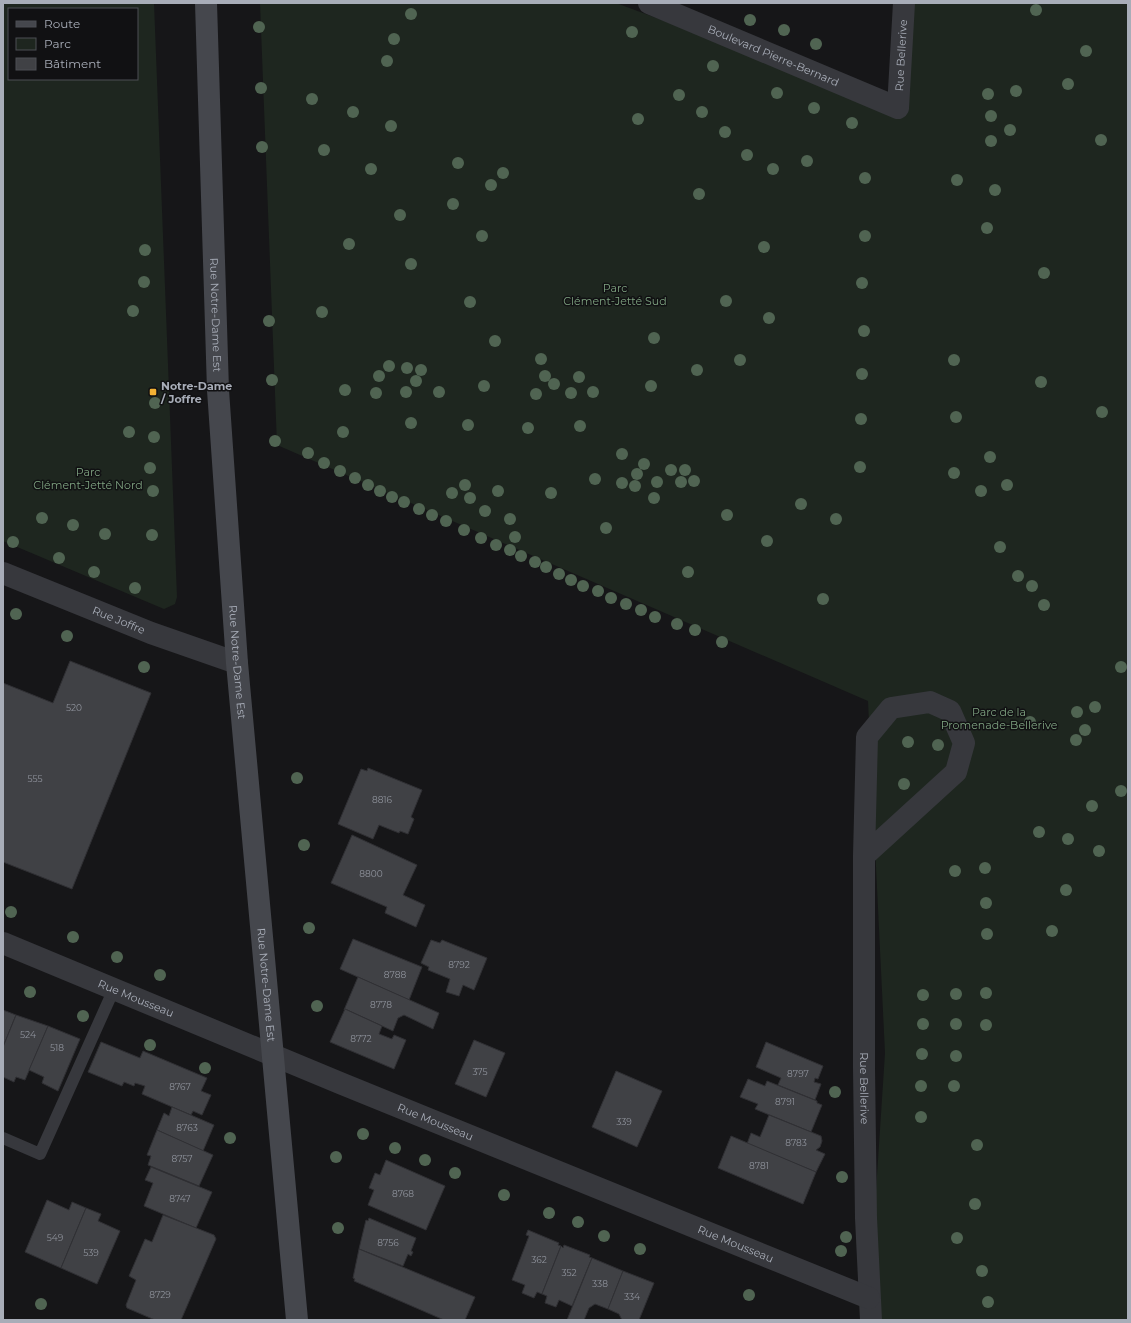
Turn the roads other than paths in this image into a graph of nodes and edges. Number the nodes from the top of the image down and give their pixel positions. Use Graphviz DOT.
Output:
graph roads {
  1 [pos="206,3"];
  2 [pos="649,3"];
  3 [pos="904,3"];
  4 [pos="898,108"];
  5 [pos="3,573"];
  6 [pos="237,663"];
  7 [pos="864,856"];
  8 [pos="3,943"];
  9 [pos="114,989"];
  10 [pos="272,1054"];
  11 [pos="3,1138"];
  12 [pos="869,1298"];
  13 [pos="297,1320"];
  14 [pos="871,1320"];
  1 -- 6 [label="main road, Rue Notre-Dame Est"];
  2 -- 4 [label="street, Boulevard Pierre-Bernard"];
  3 -- 4 [label="street, Rue Bellerive"];
  5 -- 6 [label="street, Rue Joffre"];
  6 -- 10 [label="main road, Rue Notre-Dame Est"];
  7 -- 7 [label="street, Rue Bellerive"];
  7 -- 12 [label="street, Rue Bellerive"];
  8 -- 9 [label="street, Rue Mousseau"];
  9 -- 10 [label="street, Rue Mousseau"];
  9 -- 11 [label="lane"];
  10 -- 12 [label="street, Rue Mousseau"];
  10 -- 13 [label="main road, Rue Notre-Dame Est"];
  12 -- 14 [label="street, Rue Bellerive"];
}
